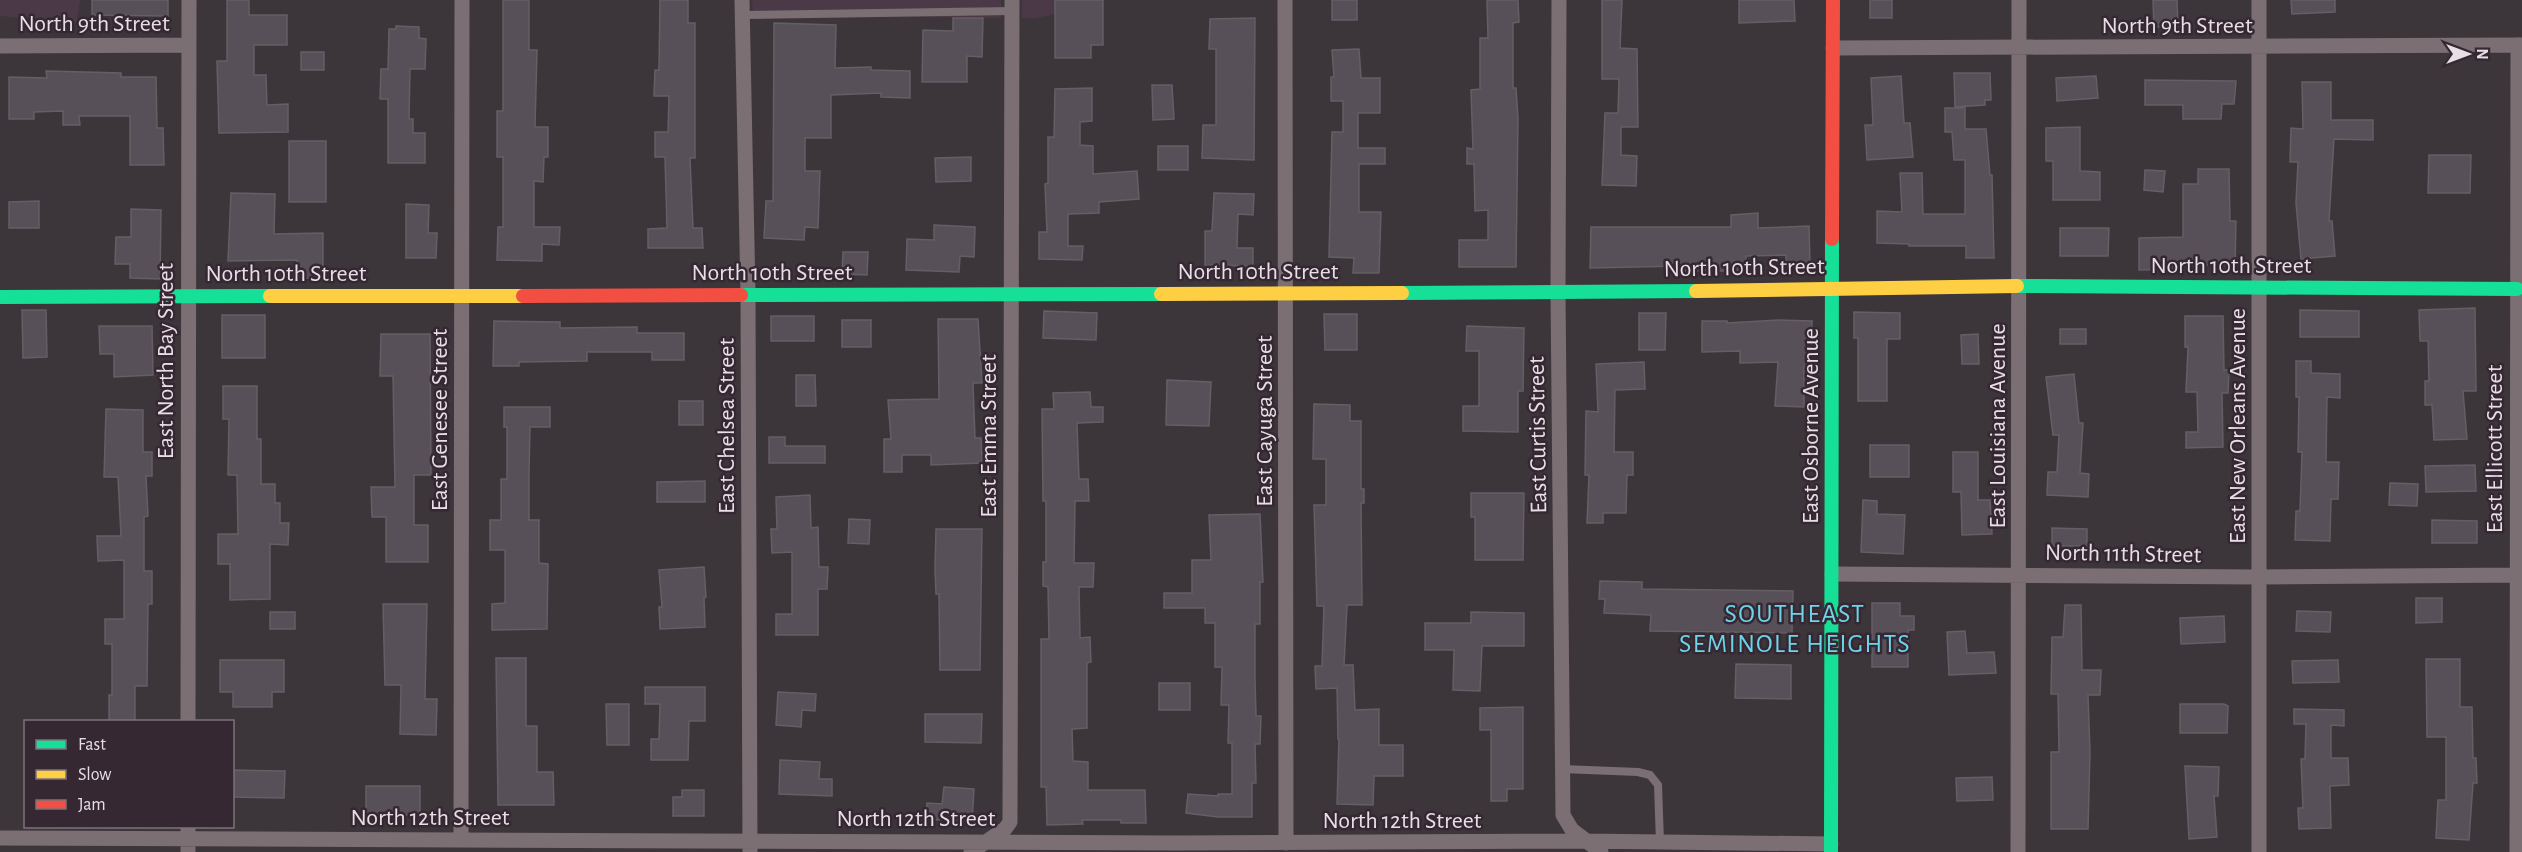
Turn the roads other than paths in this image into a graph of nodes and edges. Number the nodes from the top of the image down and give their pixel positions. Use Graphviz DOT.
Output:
graph roads {
  1 [pos="189,0"];
  2 [pos="462,0"];
  3 [pos="1285,0"];
  4 [pos="1558,0"];
  5 [pos="1833,0"];
  6 [pos="2019,0"];
  7 [pos="2259,0"];
  8 [pos="1012,6"];
  9 [pos="742,7"];
  10 [pos="188,45"];
  11 [pos="2520,45"];
  12 [pos="0,46"];
  13 [pos="2019,47"];
  14 [pos="1833,48"];
  15 [pos="2260,48"];
  16 [pos="2020,286"];
  17 [pos="2260,287"];
  18 [pos="1832,288"];
  19 [pos="2517,289"];
  20 [pos="1286,293"];
  21 [pos="1558,293"];
  22 [pos="748,294"];
  23 [pos="1011,294"];
  24 [pos="187,296"];
  25 [pos="462,296"];
  26 [pos="0,297"];
  27 [pos="1832,574"];
  28 [pos="2019,574"];
  29 [pos="2519,575"];
  30 [pos="2259,577"];
  31 [pos="188,720"];
  32 [pos="1562,769"];
  33 [pos="0,838"];
  34 [pos="188,839"];
  35 [pos="461,840"];
  36 [pos="988,841"];
  37 [pos="1585,841"];
  38 [pos="1660,842"];
  39 [pos="1286,843"];
  40 [pos="750,846"];
  41 [pos="1177,848"];
  42 [pos="1394,848"];
  43 [pos="1831,848"];
  44 [pos="971,852"];
  45 [pos="1601,852"];
  46 [pos="2018,852"];
  47 [pos="2259,852"];
  48 [pos="2517,852"];
  1 -- 10 [label="street, East North Bay Street"];
  2 -- 25 [label="street, East Genesee Street"];
  3 -- 20 [label="street, East Cayuga Street"];
  4 -- 21 [label="street, East Curtis Street"];
  5 -- 14 [label="street, East Osborne Avenue"];
  6 -- 13 [label="street, East Louisiana Avenue"];
  7 -- 15 [label="street, East New Orleans Avenue"];
  8 -- 9 [label="lane"];
  8 -- 23 [label="street, East Emma Street"];
  9 -- 22 [label="street, East Chelsea Street"];
  10 -- 12 [label="street, North 9th Street"];
  10 -- 24 [label="street, East North Bay Street"];
  11 -- 15 [label="street, North 9th Street"];
  11 -- 19 [label="street, East Ellicott Street"];
  13 -- 14 [label="street, North 9th Street"];
  13 -- 15 [label="street, North 9th Street"];
  13 -- 16 [label="street, East Louisiana Avenue"];
  14 -- 18 [label="street, East Osborne Avenue"];
  15 -- 17 [label="street, East New Orleans Avenue"];
  16 -- 17 [label="street, North 10th Street"];
  16 -- 18 [label="street, North 10th Street"];
  16 -- 28 [label="street, East Louisiana Avenue"];
  17 -- 19 [label="street, North 10th Street"];
  17 -- 30 [label="street, East New Orleans Avenue"];
  18 -- 21 [label="street, North 10th Street"];
  18 -- 27 [label="street, East Osborne Avenue"];
  19 -- 29 [label="street, East Ellicott Street"];
  20 -- 21 [label="street, North 10th Street"];
  20 -- 23 [label="street, North 10th Street"];
  20 -- 39 [label="street, East Cayuga Street"];
  21 -- 32 [label="street, East Curtis Street"];
  22 -- 23 [label="street, North 10th Street"];
  22 -- 25 [label="street, North 10th Street"];
  22 -- 40 [label="street, East Chelsea Street"];
  23 -- 36 [label="street, East Emma Street"];
  24 -- 25 [label="street, North 10th Street"];
  24 -- 26 [label="street, North 10th Street"];
  24 -- 31 [label="street, East North Bay Street"];
  25 -- 35 [label="street, East Genesee Street"];
  27 -- 28 [label="street, North 11th Street"];
  27 -- 43 [label="street, East Osborne Avenue"];
  28 -- 30 [label="street, North 11th Street"];
  28 -- 46 [label="street, East Louisiana Avenue"];
  29 -- 30 [label="street, North 11th Street"];
  29 -- 48 [label="street, East Ellicott Street"];
  30 -- 47 [label="street, East New Orleans Avenue"];
  32 -- 37 [label="street, East Curtis Street"];
  32 -- 38 [label="lane"];
  33 -- 34 [label="street, North 12th Street"];
  34 -- 35 [label="street, North 12th Street"];
  35 -- 40 [label="street, North 12th Street"];
  36 -- 40 [label="street, North 12th Street"];
  36 -- 41 [label="street, North 12th Street"];
  36 -- 44 [label="street, East Emma Street"];
  37 -- 38 [label="street, North 12th Street"];
  37 -- 42 [label="street, North 12th Street"];
  37 -- 45 [label="street, East Curtis Street"];
  38 -- 43 [label="street, North 12th Street"];
  39 -- 41 [label="street, North 12th Street"];
  39 -- 42 [label="street, North 12th Street"];
}
